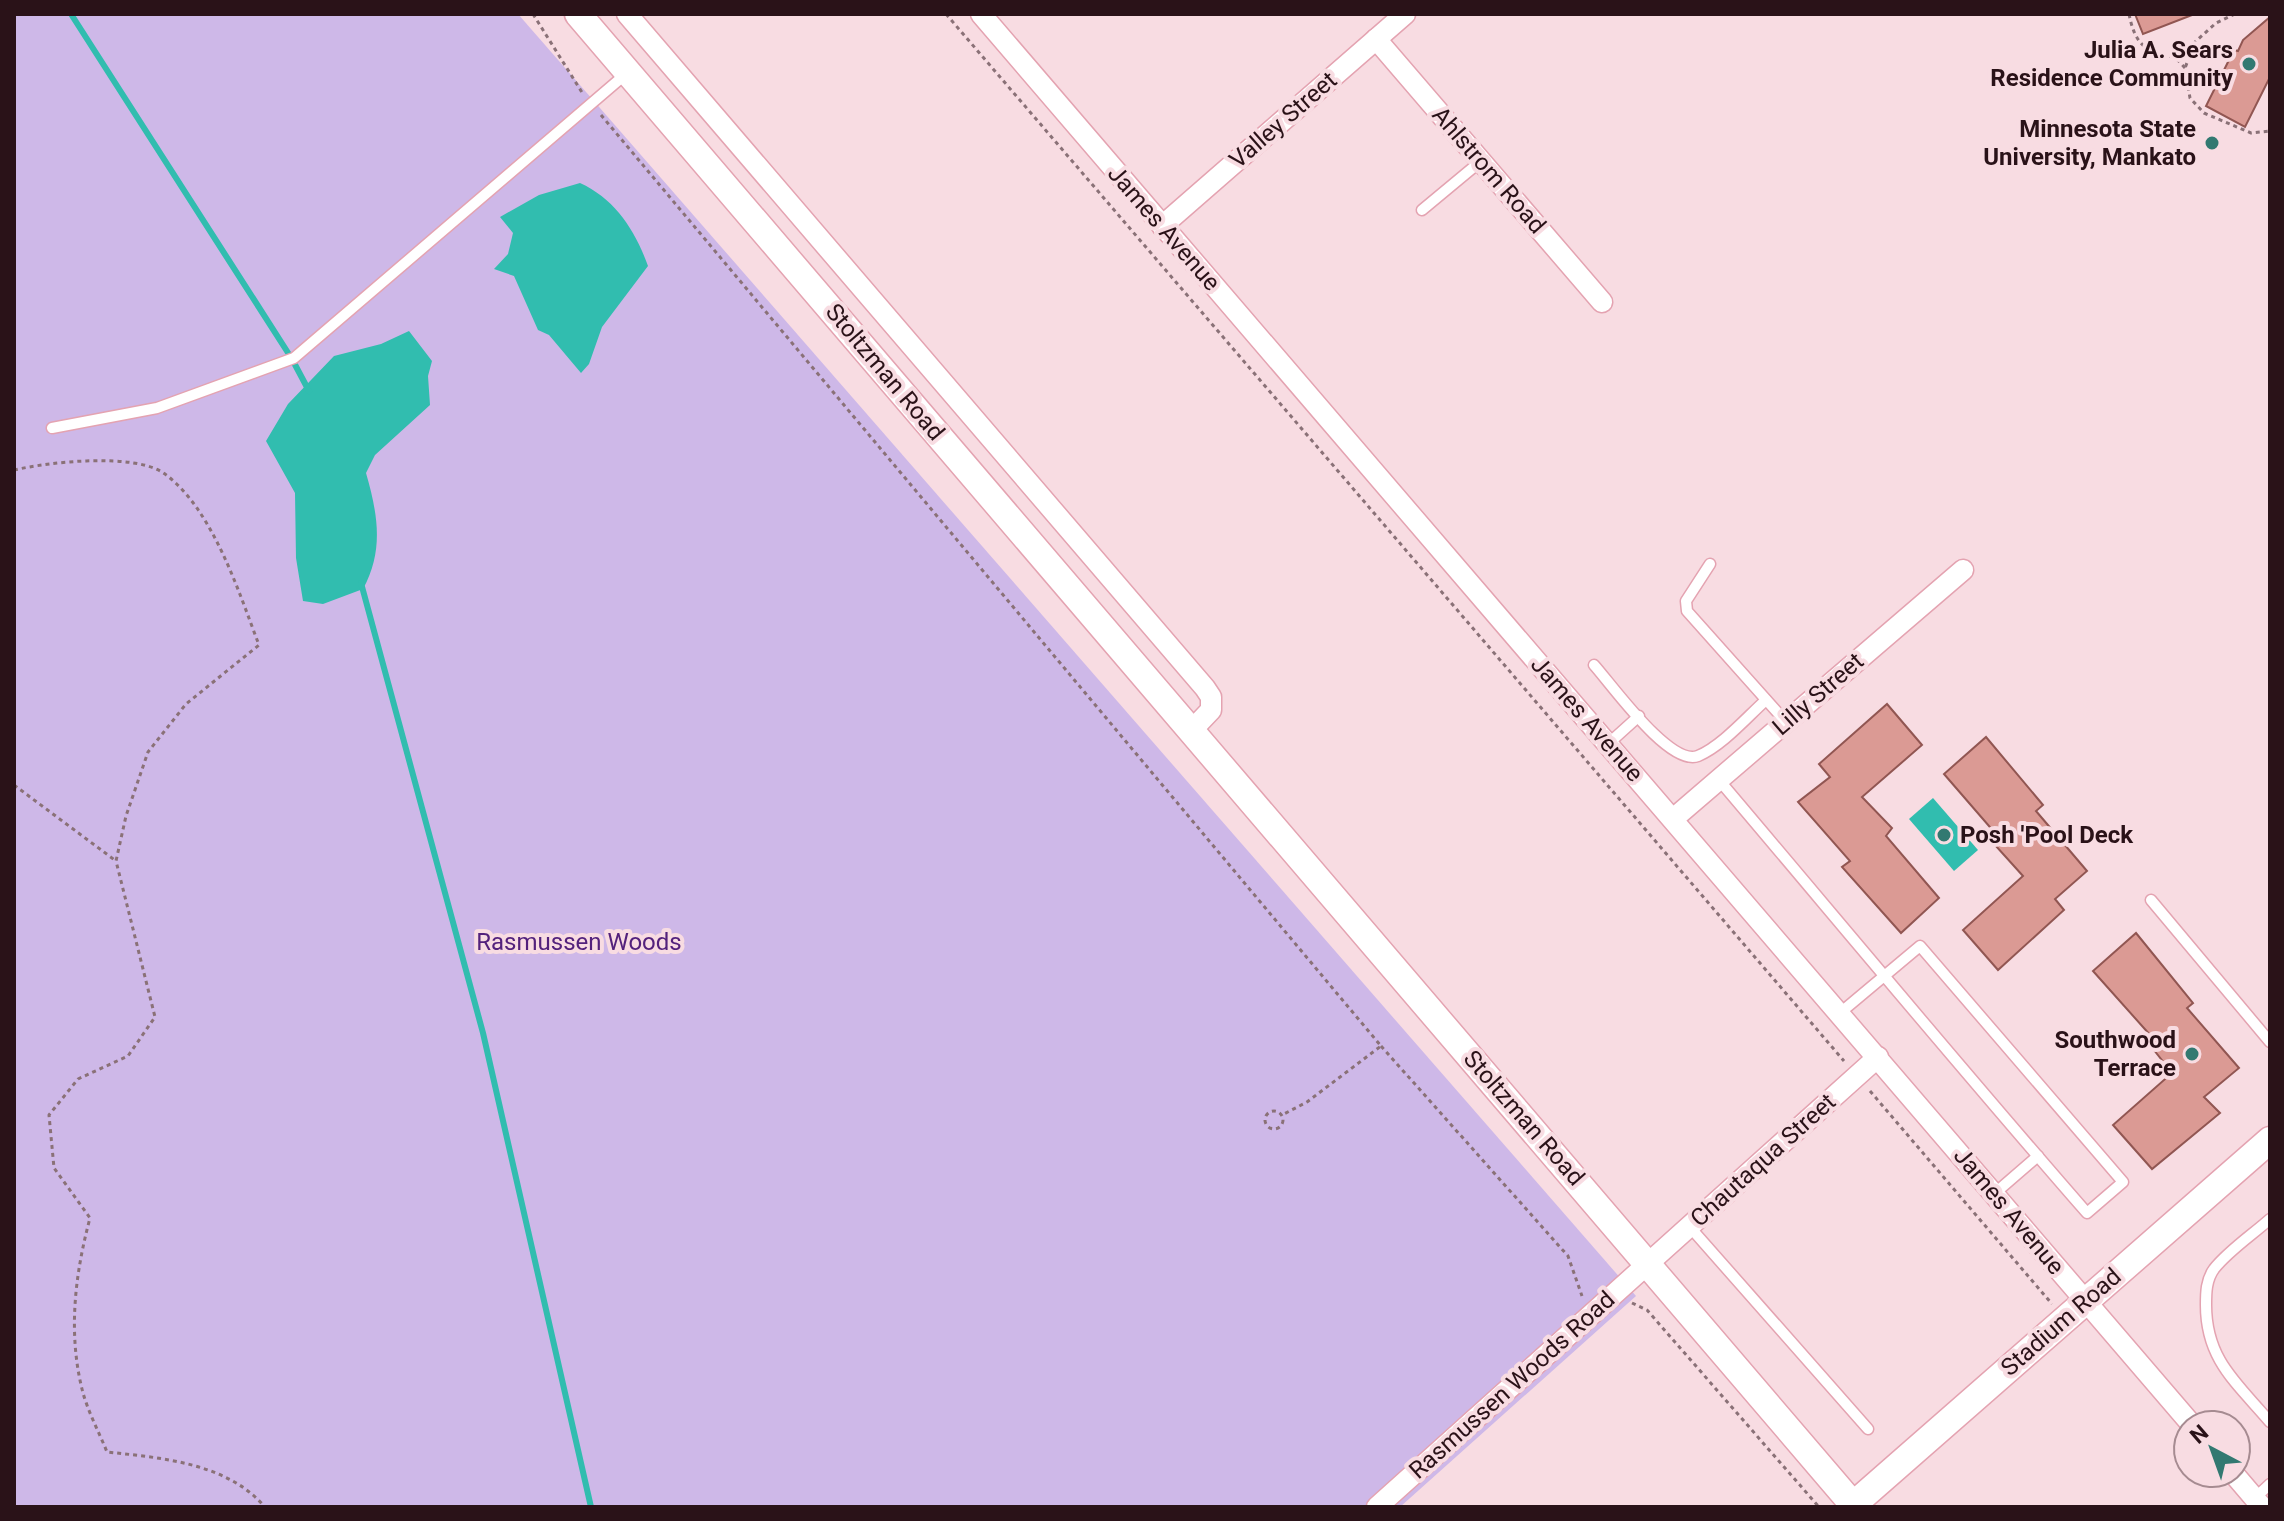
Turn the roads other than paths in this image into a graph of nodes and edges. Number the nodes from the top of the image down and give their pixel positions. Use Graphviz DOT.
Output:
graph roads {
  1 [pos="578,14"];
  2 [pos="627,14"];
  3 [pos="981,14"];
  4 [pos="1405,14"];
  5 [pos="1376,39"];
  6 [pos="629,72"];
  7 [pos="1481,161"];
  8 [pos="1422,210"];
  9 [pos="1162,226"];
  10 [pos="1602,302"];
  11 [pos="52,428"];
  12 [pos="1710,564"];
  13 [pos="1963,570"];
  14 [pos="1594,665"];
  15 [pos="1766,700"];
  16 [pos="1639,716"];
  17 [pos="1786,722"];
  18 [pos="1191,731"];
  19 [pos="1608,744"];
  20 [pos="1719,780"];
  21 [pos="1673,819"];
  22 [pos="2151,900"];
  23 [pos="1885,976"];
  24 [pos="1840,1013"];
  25 [pos="2270,1042"];
  26 [pos="1878,1057"];
  27 [pos="2270,1140"];
  28 [pos="2038,1156"];
  29 [pos="1994,1194"];
  30 [pos="2270,1219"];
  31 [pos="1689,1226"];
  32 [pos="1648,1262"];
  33 [pos="2075,1310"];
  34 [pos="2176,1409"];
  35 [pos="2270,1422"];
  36 [pos="1868,1429"];
  37 [pos="1853,1506"];
  38 [pos="1377,1507"];
  1 -- 6 [label="street, Stoltzman Road"];
  2 -- 18 [label="street, Stoltzman Road"];
  3 -- 9 [label="street, James Avenue"];
  4 -- 5 [label="street, Valley Street"];
  5 -- 7 [label="street, Ahlstrom Road"];
  5 -- 9 [label="street, Valley Street"];
  6 -- 11 [label="lane"];
  6 -- 18 [label="street, Stoltzman Road"];
  7 -- 8 [label="lane"];
  7 -- 10 [label="street, Ahlstrom Road"];
  9 -- 19 [label="street, James Avenue"];
  12 -- 15 [label="lane"];
  13 -- 17 [label="street, Lilly Street"];
  14 -- 16 [label="lane"];
  15 -- 16 [label="lane"];
  15 -- 17 [label="lane"];
  16 -- 19 [label="lane"];
  17 -- 20 [label="street, Lilly Street"];
  18 -- 32 [label="street, Stoltzman Road"];
  19 -- 21 [label="street, James Avenue"];
  20 -- 21 [label="street, Lilly Street"];
  20 -- 23 [label="lane"];
  21 -- 24 [label="street, James Avenue"];
  22 -- 25 [label="lane"];
  23 -- 24 [label="lane"];
  23 -- 28 [label="lane"];
  23 -- 28 [label="lane"];
  24 -- 26 [label="street, James Avenue"];
  26 -- 29 [label="street, James Avenue"];
  26 -- 31 [label="street, Chautaqua Street"];
  27 -- 33 [label="street, Stadium Road"];
  28 -- 29 [label="lane"];
  29 -- 33 [label="street, James Avenue"];
  30 -- 35 [label="lane"];
  31 -- 32 [label="street, Chautaqua Street"];
  31 -- 36 [label="lane"];
  32 -- 37 [label="street, Stoltzman Road"];
  32 -- 38 [label="street, Rasmussen Woods Road"];
  33 -- 34 [label="street, James Avenue"];
  33 -- 37 [label="street, Stadium Road"];
}
